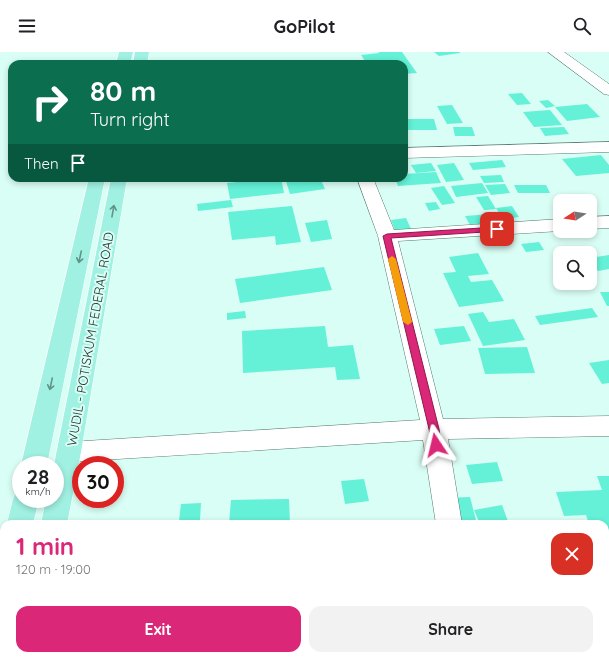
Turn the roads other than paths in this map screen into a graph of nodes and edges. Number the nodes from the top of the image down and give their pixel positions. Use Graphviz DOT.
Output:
graph roads {
  1 [pos="574,52"];
  2 [pos="557,54"];
  3 [pos="609,91"];
  4 [pos="609,147"];
  5 [pos="408,153"];
  6 [pos="96,182"];
  7 [pos="118,182"];
  8 [pos="367,182"];
  9 [pos="609,222"];
  10 [pos="597,223"];
  11 [pos="553,225"];
  12 [pos="387,236"];
  13 [pos="609,426"];
  14 [pos="434,429"];
  15 [pos="69,452"];
  16 [pos="36,456"];
  17 [pos="64,471"];
  18 [pos="24,508"];
  19 [pos="56,508"];
  20 [pos="21,520"];
  21 [pos="55,520"];
  22 [pos="448,520"];
  1 -- 2 [label="street"];
  2 -- 3 [label="street"];
  4 -- 5 [label="street"];
  6 -- 16 [label="main road, WUDIL - POTISKUM FEDERAL ROAD, one-way"];
  15 -- 7 [label="main road, WUDIL - POTISKUM FEDERAL ROAD, one-way"];
  8 -- 12 [label="street"];
  9 -- 10 [label="street"];
  11 -- 12 [label="street"];
  12 -- 14 [label="street"];
  13 -- 14 [label="street"];
  14 -- 15 [label="street"];
  14 -- 22 [label="street"];
  15 -- 17 [label="main road, WUDIL - POTISKUM FEDERAL ROAD"];
  18 -- 20 [label="main road"];
  19 -- 21 [label="main road, WUDIL - POTISKUM FEDERAL ROAD"];
}
